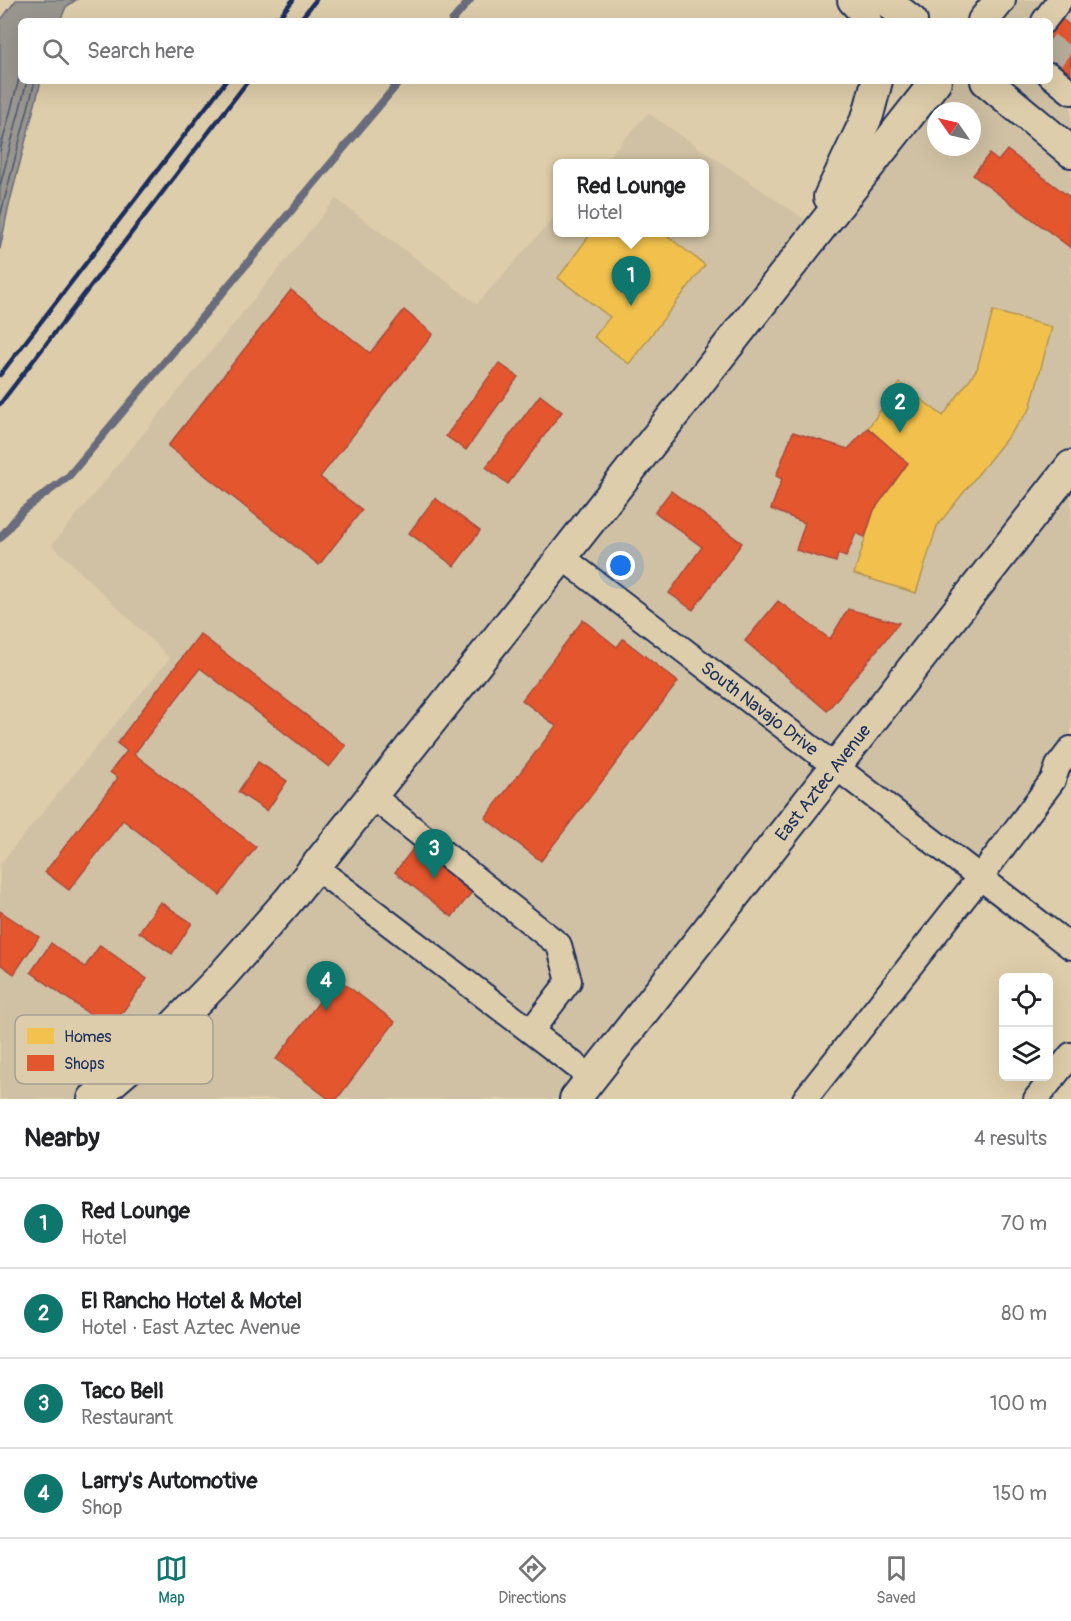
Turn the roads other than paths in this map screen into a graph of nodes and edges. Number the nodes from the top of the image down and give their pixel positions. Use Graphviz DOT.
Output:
graph roads {
  1 [pos="853,0"];
  2 [pos="885,0"];
  3 [pos="1000,0"];
  4 [pos="1060,0"];
  5 [pos="865,18"];
  6 [pos="908,18"];
  7 [pos="985,18"];
  8 [pos="1046,18"];
  9 [pos="1053,77"];
  10 [pos="876,84"];
  11 [pos="934,84"];
  12 [pos="990,84"];
  13 [pos="1071,92"];
  14 [pos="1071,152"];
  15 [pos="766,298"];
  16 [pos="1071,466"];
  17 [pos="562,557"];
  18 [pos="1071,750"];
  19 [pos="836,766"];
  20 [pos="372,796"];
  21 [pos="315,867"];
  22 [pos="981,876"];
  23 [pos="1071,947"];
  24 [pos="184,1015"];
  25 [pos="531,1031"];
  26 [pos="1071,1055"];
  27 [pos="110,1084"];
  28 [pos="583,1088"];
  29 [pos="93,1099"];
  30 [pos="805,1099"];
  31 [pos="1036,1099"];
  1 -- 5 [label="main road"];
  2 -- 6 [label="main road"];
  3 -- 7 [label="main road"];
  4 -- 8 [label="street"];
  9 -- 13 [label="street"];
  10 -- 15 [label="main road"];
  11 -- 15 [label="main road"];
  12 -- 14 [label="main road"];
  15 -- 17 [label="main road"];
  16 -- 19 [label="main road, East Aztec Avenue"];
  17 -- 19 [label="street, South Navajo Drive"];
  17 -- 20 [label="main road"];
  18 -- 22 [label="street"];
  19 -- 22 [label="street, South Navajo Drive"];
  19 -- 28 [label="main road, East Aztec Avenue"];
  20 -- 21 [label="main road"];
  20 -- 25 [label="street"];
  21 -- 24 [label="main road"];
  21 -- 25 [label="street"];
  22 -- 23 [label="street, South Navajo Drive"];
  22 -- 30 [label="street"];
  25 -- 28 [label="street"];
  26 -- 31 [label="street"];
  27 -- 29 [label="main road"];
}
